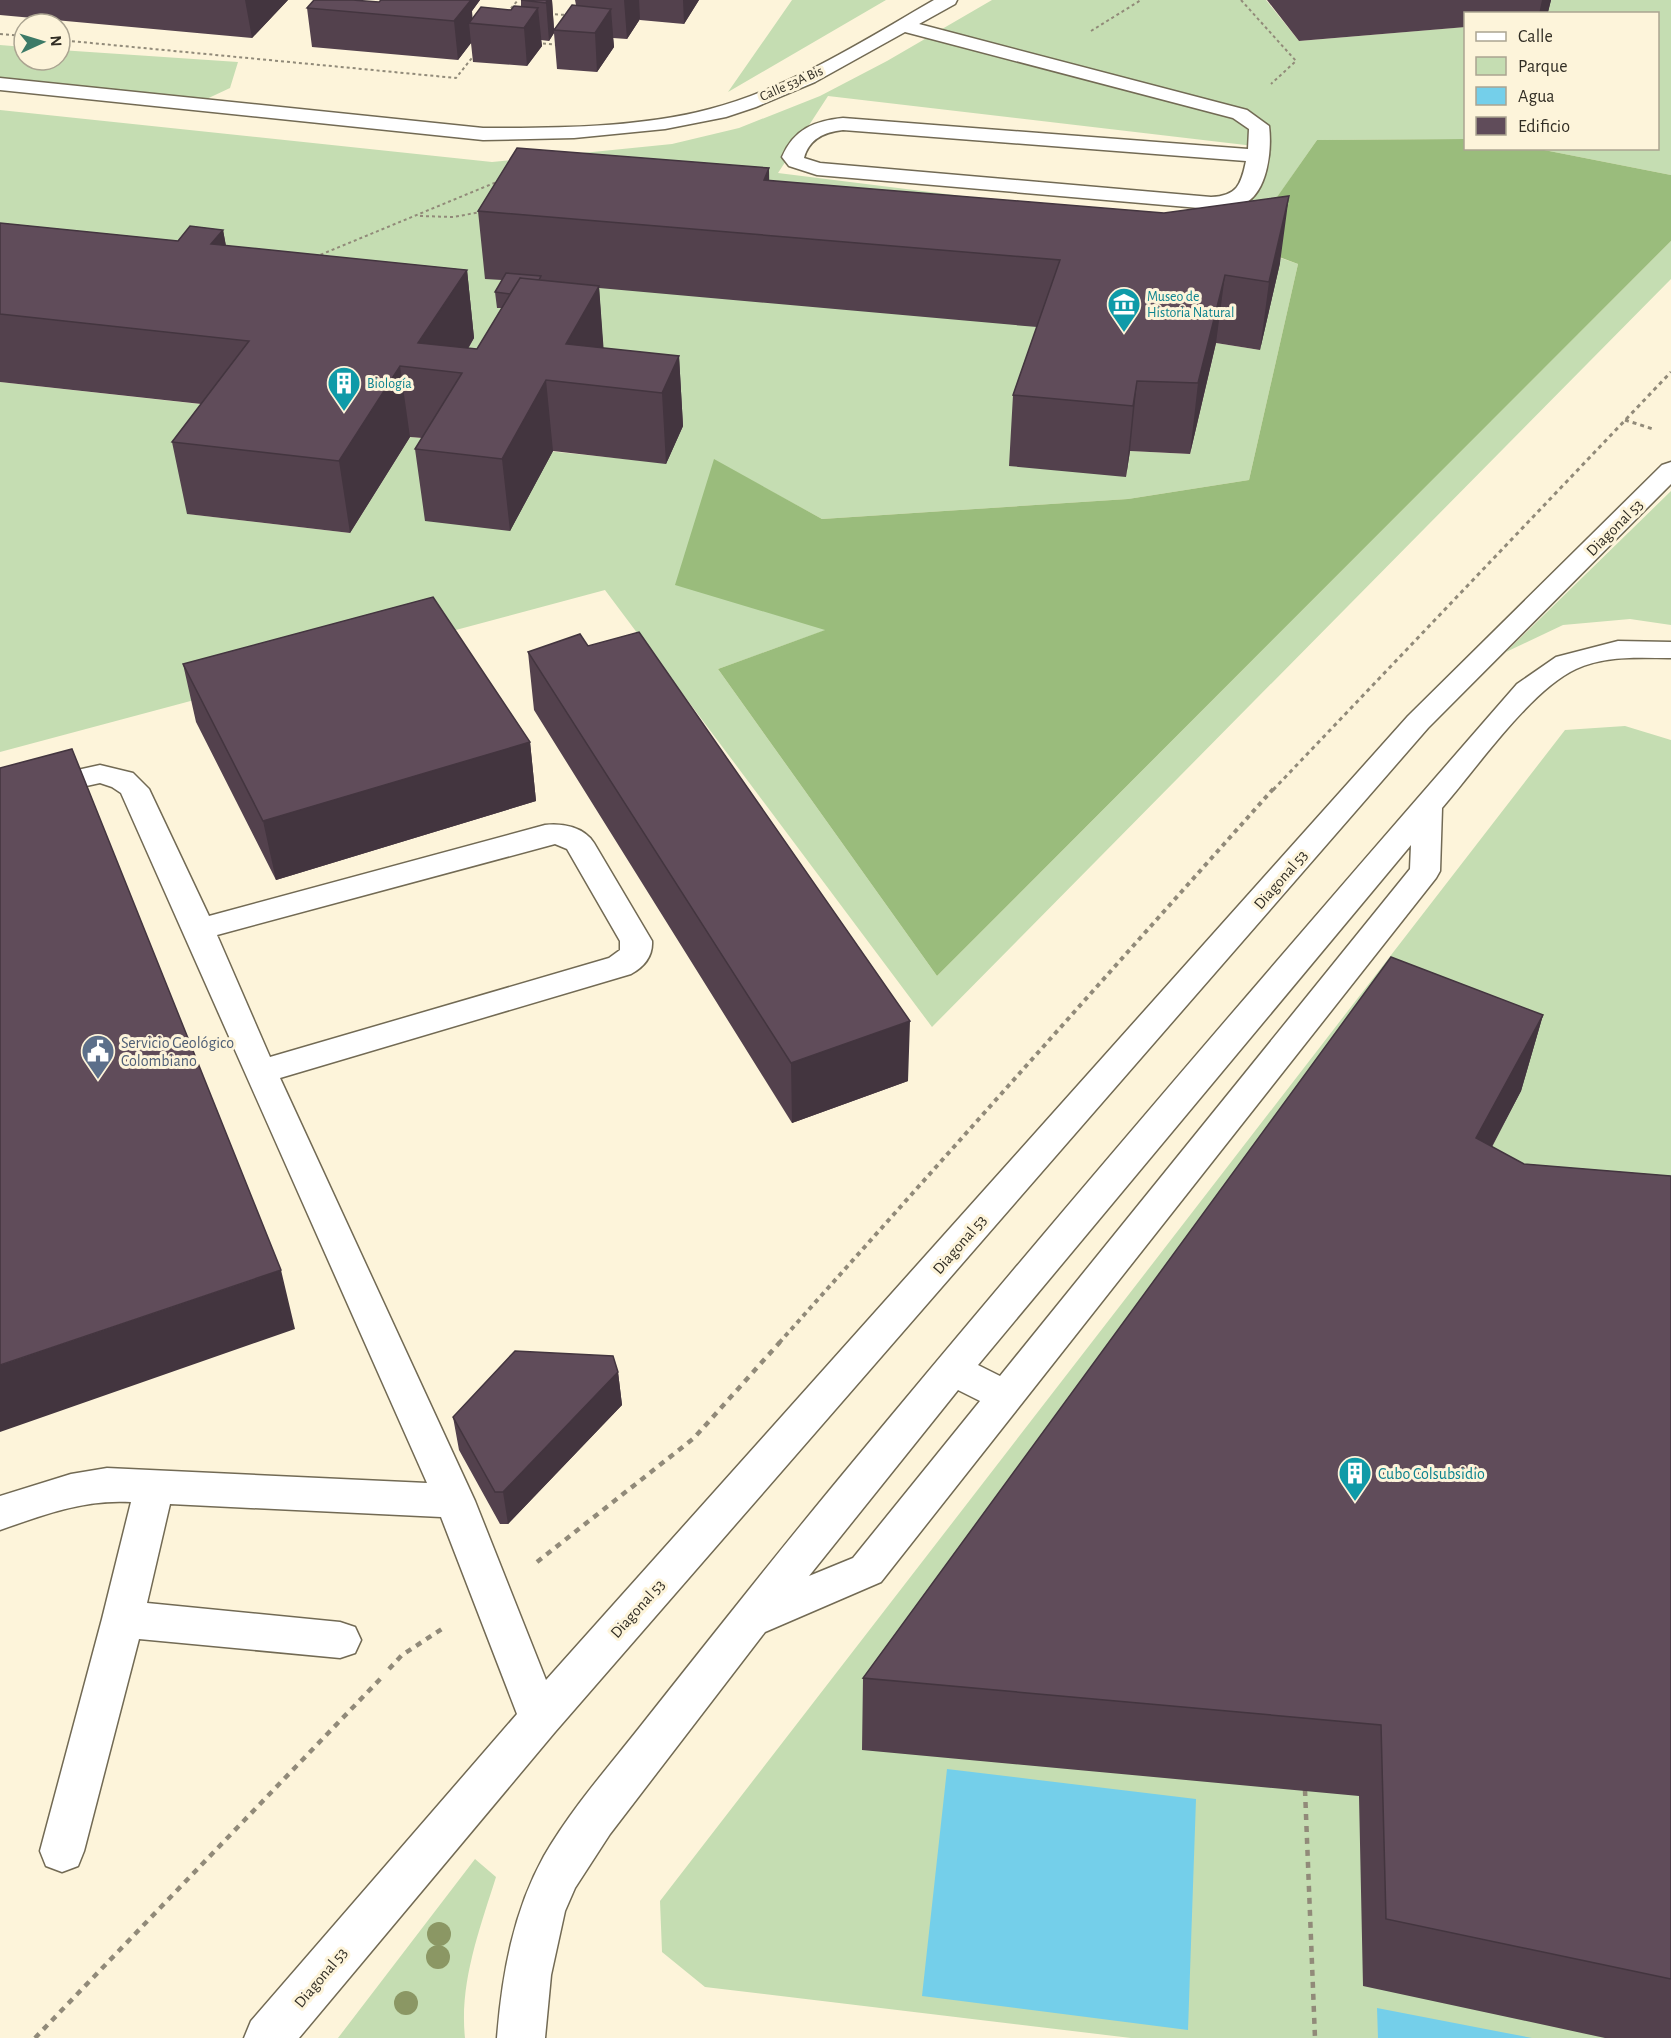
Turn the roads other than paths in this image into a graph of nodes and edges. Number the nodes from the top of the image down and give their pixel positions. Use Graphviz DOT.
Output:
graph roads {
  1 [pos="948,0"];
  2 [pos="903,26"];
  3 [pos="0,84"];
  4 [pos="1258,156"];
  5 [pos="1666,451"];
  6 [pos="1671,650"];
  7 [pos="0,796"];
  8 [pos="1427,805"];
  9 [pos="199,929"];
  10 [pos="1303,951"];
  11 [pos="1345,972"];
  12 [pos="260,1072"];
  13 [pos="1165,1113"];
  14 [pos="1219,1130"];
  15 [pos="951,1369"];
  16 [pos="1005,1396"];
  17 [pos="154,1487"];
  18 [pos="455,1501"];
  19 [pos="0,1513"];
  20 [pos="123,1619"];
  21 [pos="748,1620"];
  22 [pos="340,1640"];
  23 [pos="540,1718"];
  24 [pos="63,1851"];
  25 [pos="268,2038"];
  26 [pos="521,2038"];
  1 -- 2 [label="street, Calle 53A Bis"];
  2 -- 3 [label="street, Calle 53A Bis"];
  2 -- 4 [label="street"];
  4 -- 4 [label="street"];
  5 -- 23 [label="street, Diagonal 53"];
  6 -- 8 [label="street"];
  7 -- 9 [label="street"];
  8 -- 10 [label="street"];
  8 -- 11 [label="street"];
  9 -- 12 [label="street"];
  9 -- 12 [label="street"];
  10 -- 11 [label="street"];
  10 -- 13 [label="street"];
  11 -- 14 [label="street"];
  12 -- 18 [label="street"];
  13 -- 14 [label="street"];
  13 -- 15 [label="street"];
  14 -- 16 [label="street"];
  15 -- 16 [label="street"];
  15 -- 21 [label="street"];
  16 -- 21 [label="street"];
  17 -- 18 [label="street"];
  17 -- 19 [label="street"];
  17 -- 20 [label="street"];
  18 -- 23 [label="street"];
  20 -- 22 [label="street"];
  20 -- 24 [label="street"];
  21 -- 26 [label="street"];
  23 -- 25 [label="street, Diagonal 53"];
}
